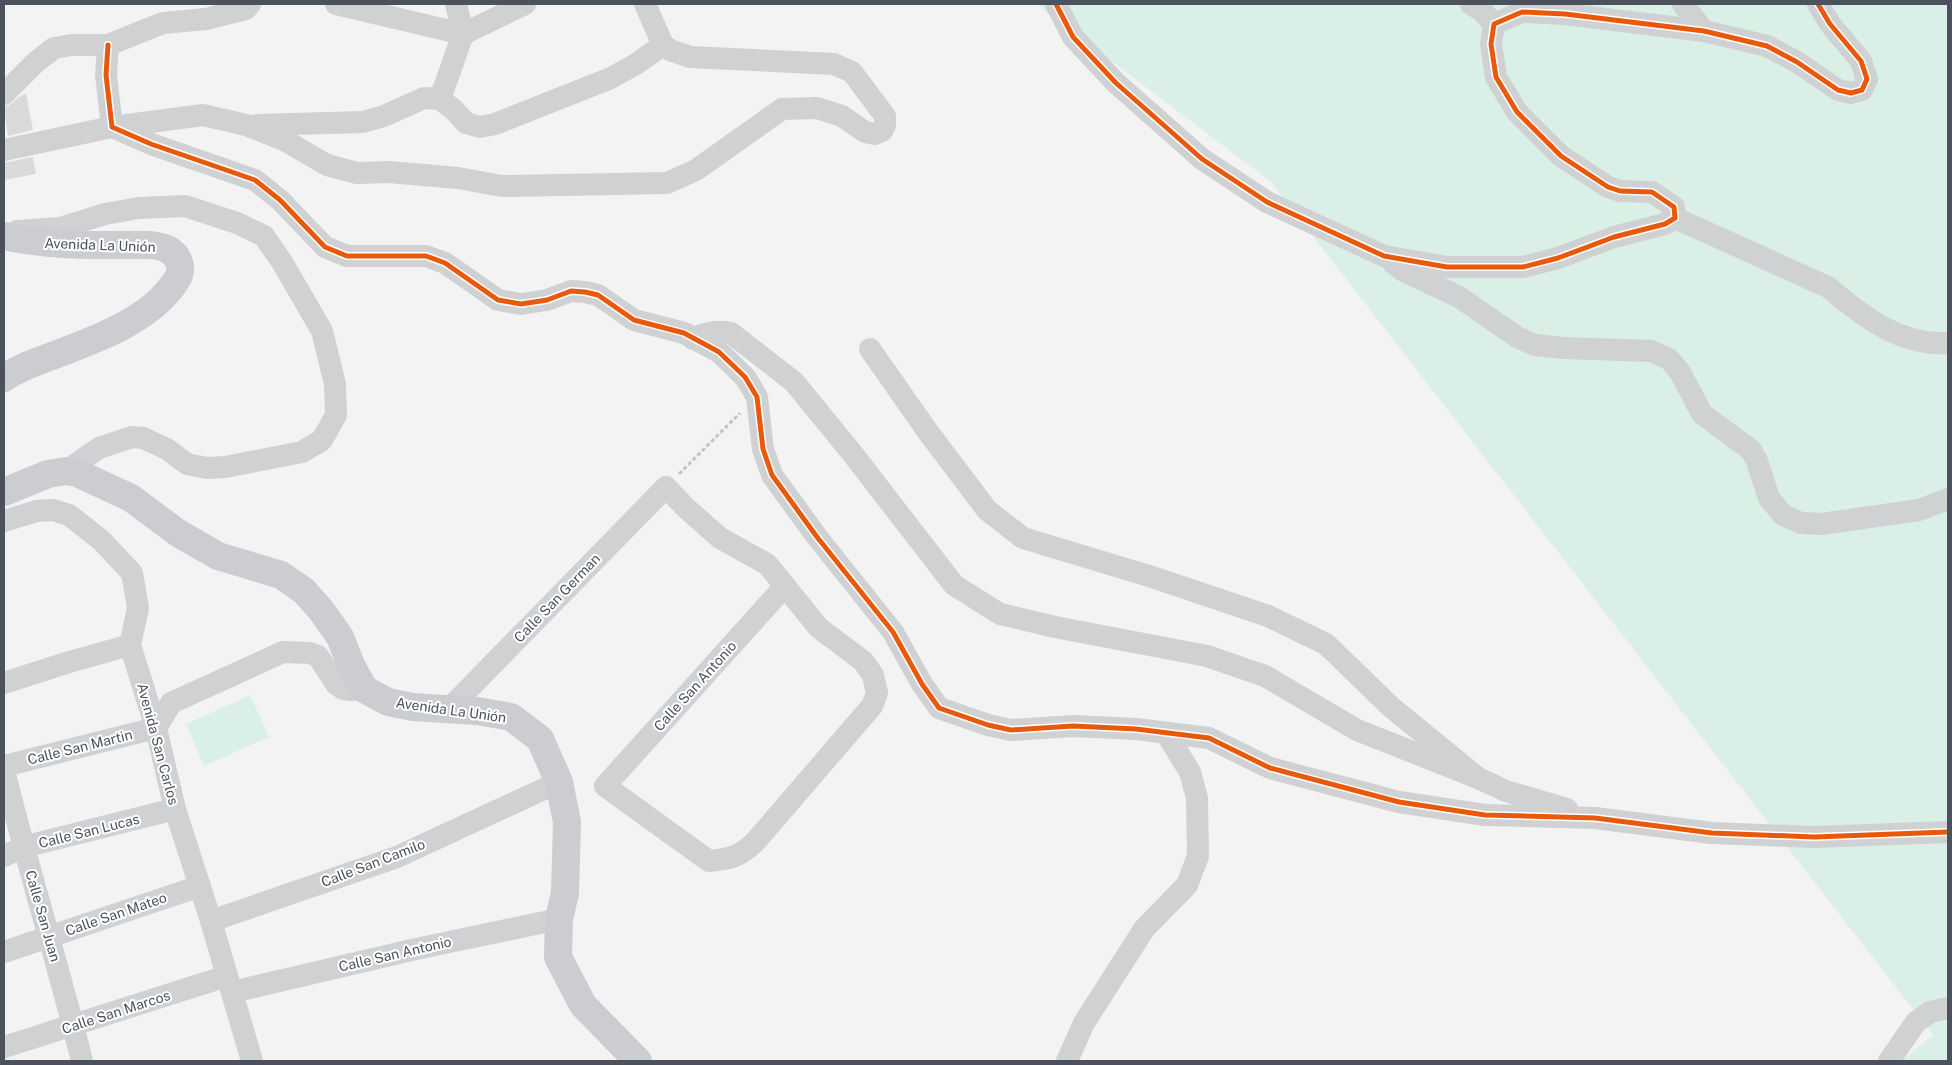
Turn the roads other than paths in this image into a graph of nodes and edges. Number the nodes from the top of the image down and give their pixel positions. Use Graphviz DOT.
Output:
graph roads {
  1 [pos="250,4"];
  2 [pos="336,4"];
  3 [pos="456,4"];
  4 [pos="525,4"];
  5 [pos="646,4"];
  6 [pos="1056,4"];
  7 [pos="1471,4"];
  8 [pos="1683,4"];
  9 [pos="1818,4"];
  10 [pos="1494,24"];
  11 [pos="1704,31"];
  12 [pos="463,34"];
  13 [pos="108,45"];
  14 [pos="663,45"];
  15 [pos="4,94"];
  16 [pos="440,99"];
  17 [pos="246,125"];
  18 [pos="112,127"];
  19 [pos="4,150"];
  20 [pos="1675,218"];
  21 [pos="4,231"];
  22 [pos="4,236"];
  23 [pos="1384,256"];
  24 [pos="693,338"];
  25 [pos="1948,343"];
  26 [pos="870,349"];
  27 [pos="4,378"];
  28 [pos="66,471"];
  29 [pos="4,492"];
  30 [pos="1948,499"];
  31 [pos="4,521"];
  32 [pos="784,587"];
  33 [pos="130,645"];
  34 [pos="4,684"];
  35 [pos="364,689"];
  36 [pos="448,710"];
  37 [pos="156,728"];
  38 [pos="1166,733"];
  39 [pos="4,768"];
  40 [pos="1478,778"];
  41 [pos="559,782"];
  42 [pos="175,809"];
  43 [pos="1595,818"];
  44 [pos="1948,832"];
  45 [pos="13,852"];
  46 [pos="200,886"];
  47 [pos="559,919"];
  48 [pos="211,921"];
  49 [pos="50,936"];
  50 [pos="4,952"];
  51 [pos="230,984"];
  52 [pos="1948,1008"];
  53 [pos="73,1025"];
  54 [pos="4,1048"];
  55 [pos="82,1061"];
  56 [pos="252,1061"];
  57 [pos="638,1061"];
  58 [pos="1067,1061"];
  59 [pos="1889,1061"];
  1 -- 13 [label="street"];
  2 -- 12 [label="street"];
  3 -- 12 [label="street"];
  4 -- 12 [label="street"];
  5 -- 14 [label="street"];
  6 -- 23 [label="street"];
  7 -- 10 [label="street"];
  8 -- 11 [label="street"];
  9 -- 11 [label="street"];
  10 -- 11 [label="street"];
  10 -- 20 [label="street"];
  12 -- 16 [label="street"];
  13 -- 15 [label="street"];
  13 -- 18 [label="street"];
  14 -- 16 [label="street"];
  14 -- 17 [label="street"];
  16 -- 17 [label="street"];
  17 -- 18 [label="street"];
  18 -- 19 [label="street"];
  18 -- 24 [label="street"];
  20 -- 23 [label="street"];
  20 -- 25 [label="street"];
  21 -- 28 [label="street"];
  22 -- 27 [label="main road, Avenida La Unión"];
  23 -- 30 [label="street"];
  24 -- 38 [label="street"];
  24 -- 40 [label="street"];
  26 -- 40 [label="street"];
  28 -- 29 [label="main road"];
  28 -- 35 [label="main road"];
  31 -- 33 [label="street, Avenida San Carlos"];
  32 -- 32 [label="street, Calle San Antonio"];
  32 -- 36 [label="street, Calle San German"];
  33 -- 34 [label="street"];
  33 -- 37 [label="street, Avenida San Carlos"];
  35 -- 36 [label="main road, Avenida La Unión"];
  35 -- 37 [label="street"];
  36 -- 41 [label="main road, Avenida La Unión"];
  37 -- 39 [label="street, Calle San Martin"];
  37 -- 42 [label="street, Avenida San Carlos"];
  38 -- 43 [label="street"];
  38 -- 58 [label="street"];
  39 -- 45 [label="street, Calle San Juan"];
  40 -- 43 [label="street"];
  41 -- 47 [label="main road, Avenida La Unión"];
  41 -- 48 [label="street, Calle San Camilo"];
  42 -- 45 [label="street, Calle San Lucas"];
  42 -- 46 [label="street, Avenida San Carlos"];
  43 -- 44 [label="street"];
  45 -- 49 [label="street, Calle San Juan"];
  46 -- 48 [label="street, Avenida San Carlos"];
  46 -- 49 [label="street, Calle San Mateo"];
  47 -- 51 [label="street, Calle San Antonio"];
  47 -- 57 [label="main road, Avenida La Unión"];
  48 -- 51 [label="street, Avenida San Carlos"];
  49 -- 50 [label="street, Calle San Mateo"];
  49 -- 53 [label="street, Calle San Juan"];
  51 -- 53 [label="street, Calle San Marcos"];
  51 -- 56 [label="street, Avenida San Carlos"];
  52 -- 59 [label="street"];
  53 -- 54 [label="street, Calle San Marcos"];
  53 -- 55 [label="street, Calle San Juan"];
}
